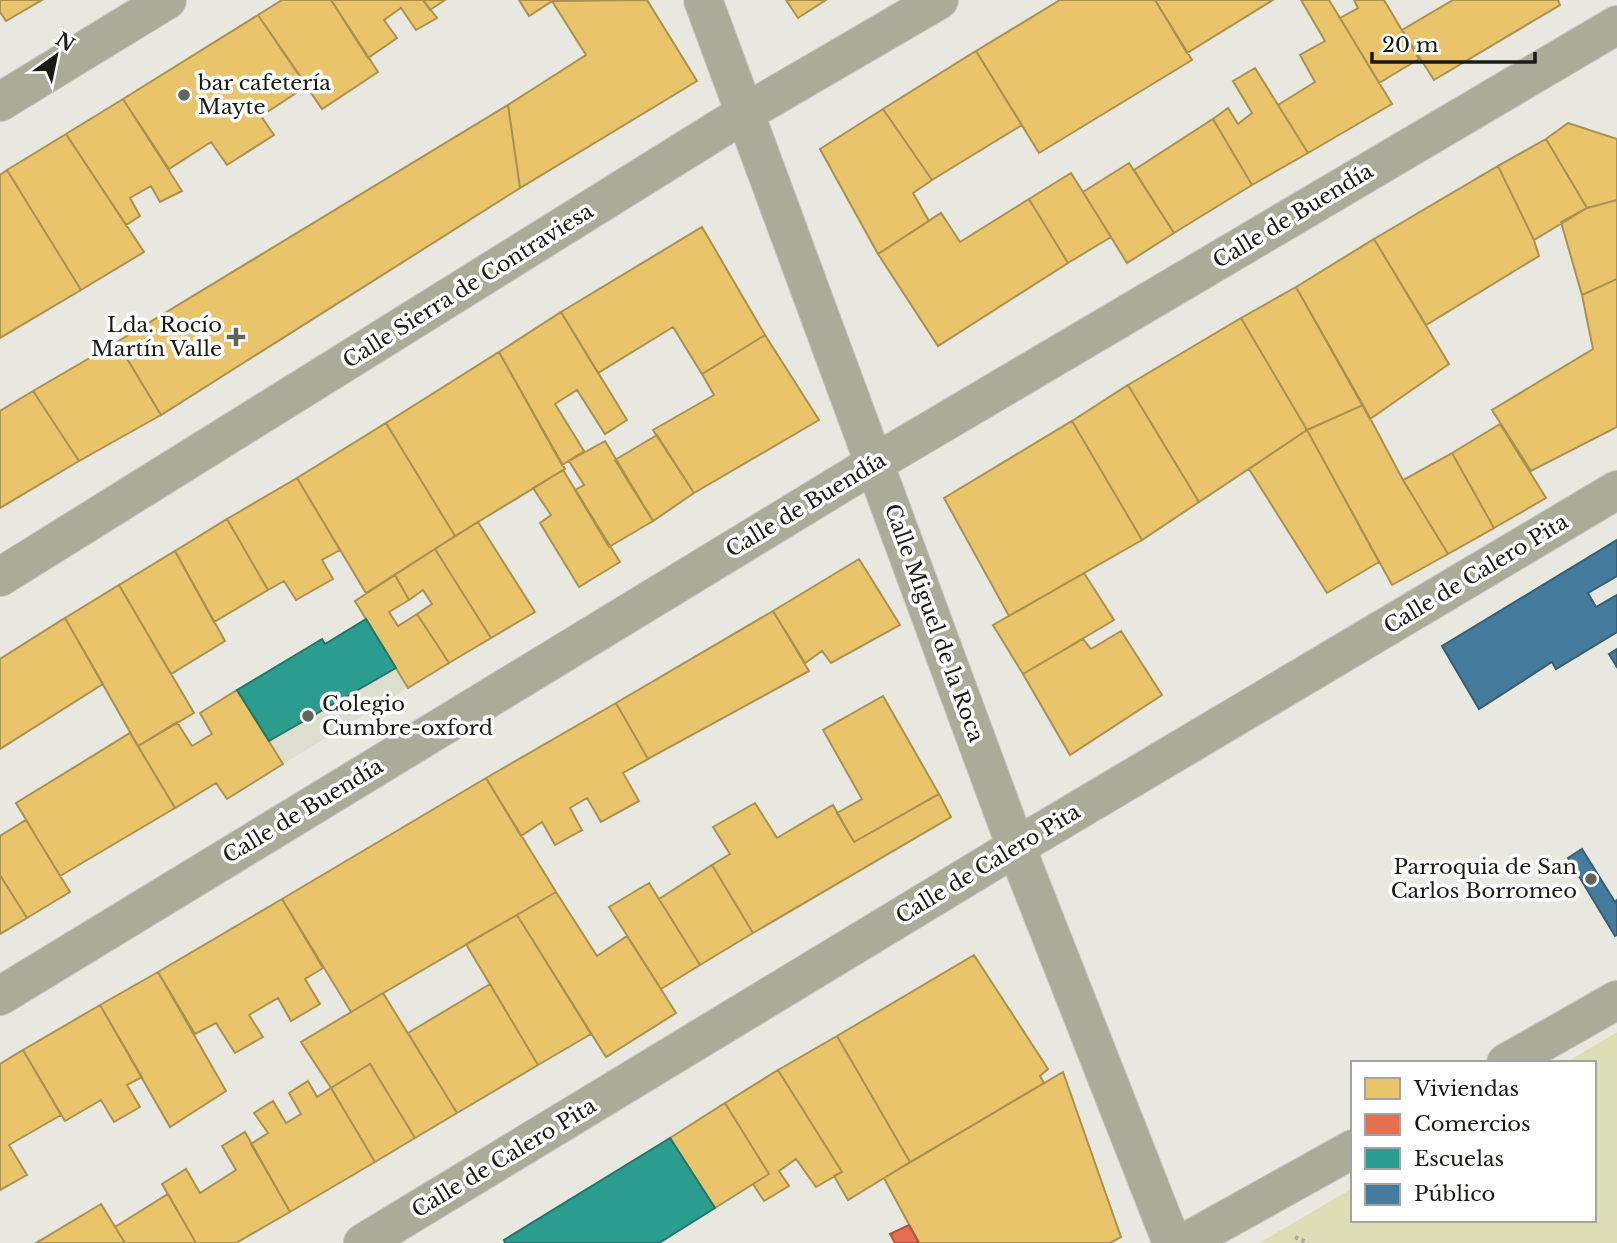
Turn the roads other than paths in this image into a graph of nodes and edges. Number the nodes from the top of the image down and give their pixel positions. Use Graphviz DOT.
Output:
graph roads {
  1 [pos="167,0"];
  2 [pos="703,0"];
  3 [pos="939,0"];
  4 [pos="1617,25"];
  5 [pos="0,102"];
  6 [pos="745,113"];
  7 [pos="874,463"];
  8 [pos="1617,490"];
  9 [pos="0,577"];
  10 [pos="1016,846"];
  11 [pos="0,996"];
  12 [pos="1617,1000"];
  13 [pos="1510,1061"];
  14 [pos="1351,1150"];
  15 [pos="363,1243"];
  16 [pos="1171,1243"];
  17 [pos="1184,1243"];
  1 -- 5 [label="street"];
  2 -- 6 [label="street, Calle Miguel de la Roca"];
  3 -- 6 [label="street, Calle Sierra de Contraviesa"];
  4 -- 7 [label="street, Calle de Buendía"];
  6 -- 7 [label="street, Calle Miguel de la Roca"];
  6 -- 9 [label="street, Calle Sierra de Contraviesa"];
  7 -- 10 [label="street, Calle Miguel de la Roca"];
  7 -- 11 [label="street, Calle de Buendía"];
  8 -- 10 [label="street, Calle de Calero Pita"];
  10 -- 15 [label="street, Calle de Calero Pita"];
  10 -- 16 [label="street, Calle Miguel de la Roca"];
  12 -- 13 [label="street"];
  14 -- 17 [label="street"];
}
